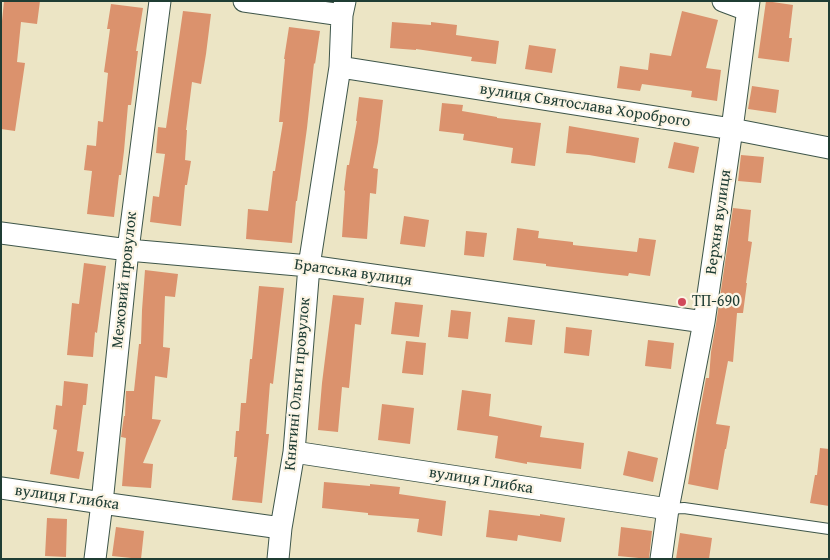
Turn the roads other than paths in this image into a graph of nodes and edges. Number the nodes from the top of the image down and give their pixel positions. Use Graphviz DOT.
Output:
graph roads {
  1 [pos="160,1"];
  2 [pos="244,1"];
  3 [pos="723,1"];
  4 [pos="748,6"];
  5 [pos="343,8"];
  6 [pos="340,67"];
  7 [pos="732,129"];
  8 [pos="829,148"];
  9 [pos="1,233"];
  10 [pos="128,250"];
  11 [pos="309,266"];
  12 [pos="704,322"];
  13 [pos="294,452"];
  14 [pos="1,488"];
  15 [pos="102,503"];
  16 [pos="668,509"];
  17 [pos="281,528"];
  18 [pos="829,529"];
  19 [pos="95,559"];
  20 [pos="278,559"];
  21 [pos="661,559"];
  1 -- 10 [label="street, Межовий провулок"];
  2 -- 5 [label="street"];
  3 -- 4 [label="street"];
  4 -- 7 [label="street, Верхня вулиця"];
  5 -- 6 [label="street, Княгині Ольги провулок"];
  6 -- 7 [label="street, вулиця Святослава Хороброго"];
  6 -- 11 [label="street, Княгині Ольги провулок"];
  7 -- 8 [label="street, вулиця Святослава Хороброго"];
  7 -- 12 [label="street, Верхня вулиця"];
  9 -- 10 [label="street, Братська вулиця"];
  10 -- 11 [label="street, Братська вулиця"];
  10 -- 15 [label="street, Межовий провулок"];
  11 -- 12 [label="street, Братська вулиця"];
  11 -- 13 [label="street, Княгині Ольги провулок"];
  12 -- 16 [label="street, Верхня вулиця"];
  13 -- 16 [label="street, вулиця Глибка"];
  13 -- 17 [label="street, Княгині Ольги провулок"];
  14 -- 15 [label="street, вулиця Глибка"];
  15 -- 17 [label="street, вулиця Глибка"];
  15 -- 19 [label="street, Межовий провулок"];
  16 -- 18 [label="lane"];
  16 -- 21 [label="street, Верхня вулиця"];
  17 -- 20 [label="street, Княгині Ольги провулок"];
}
